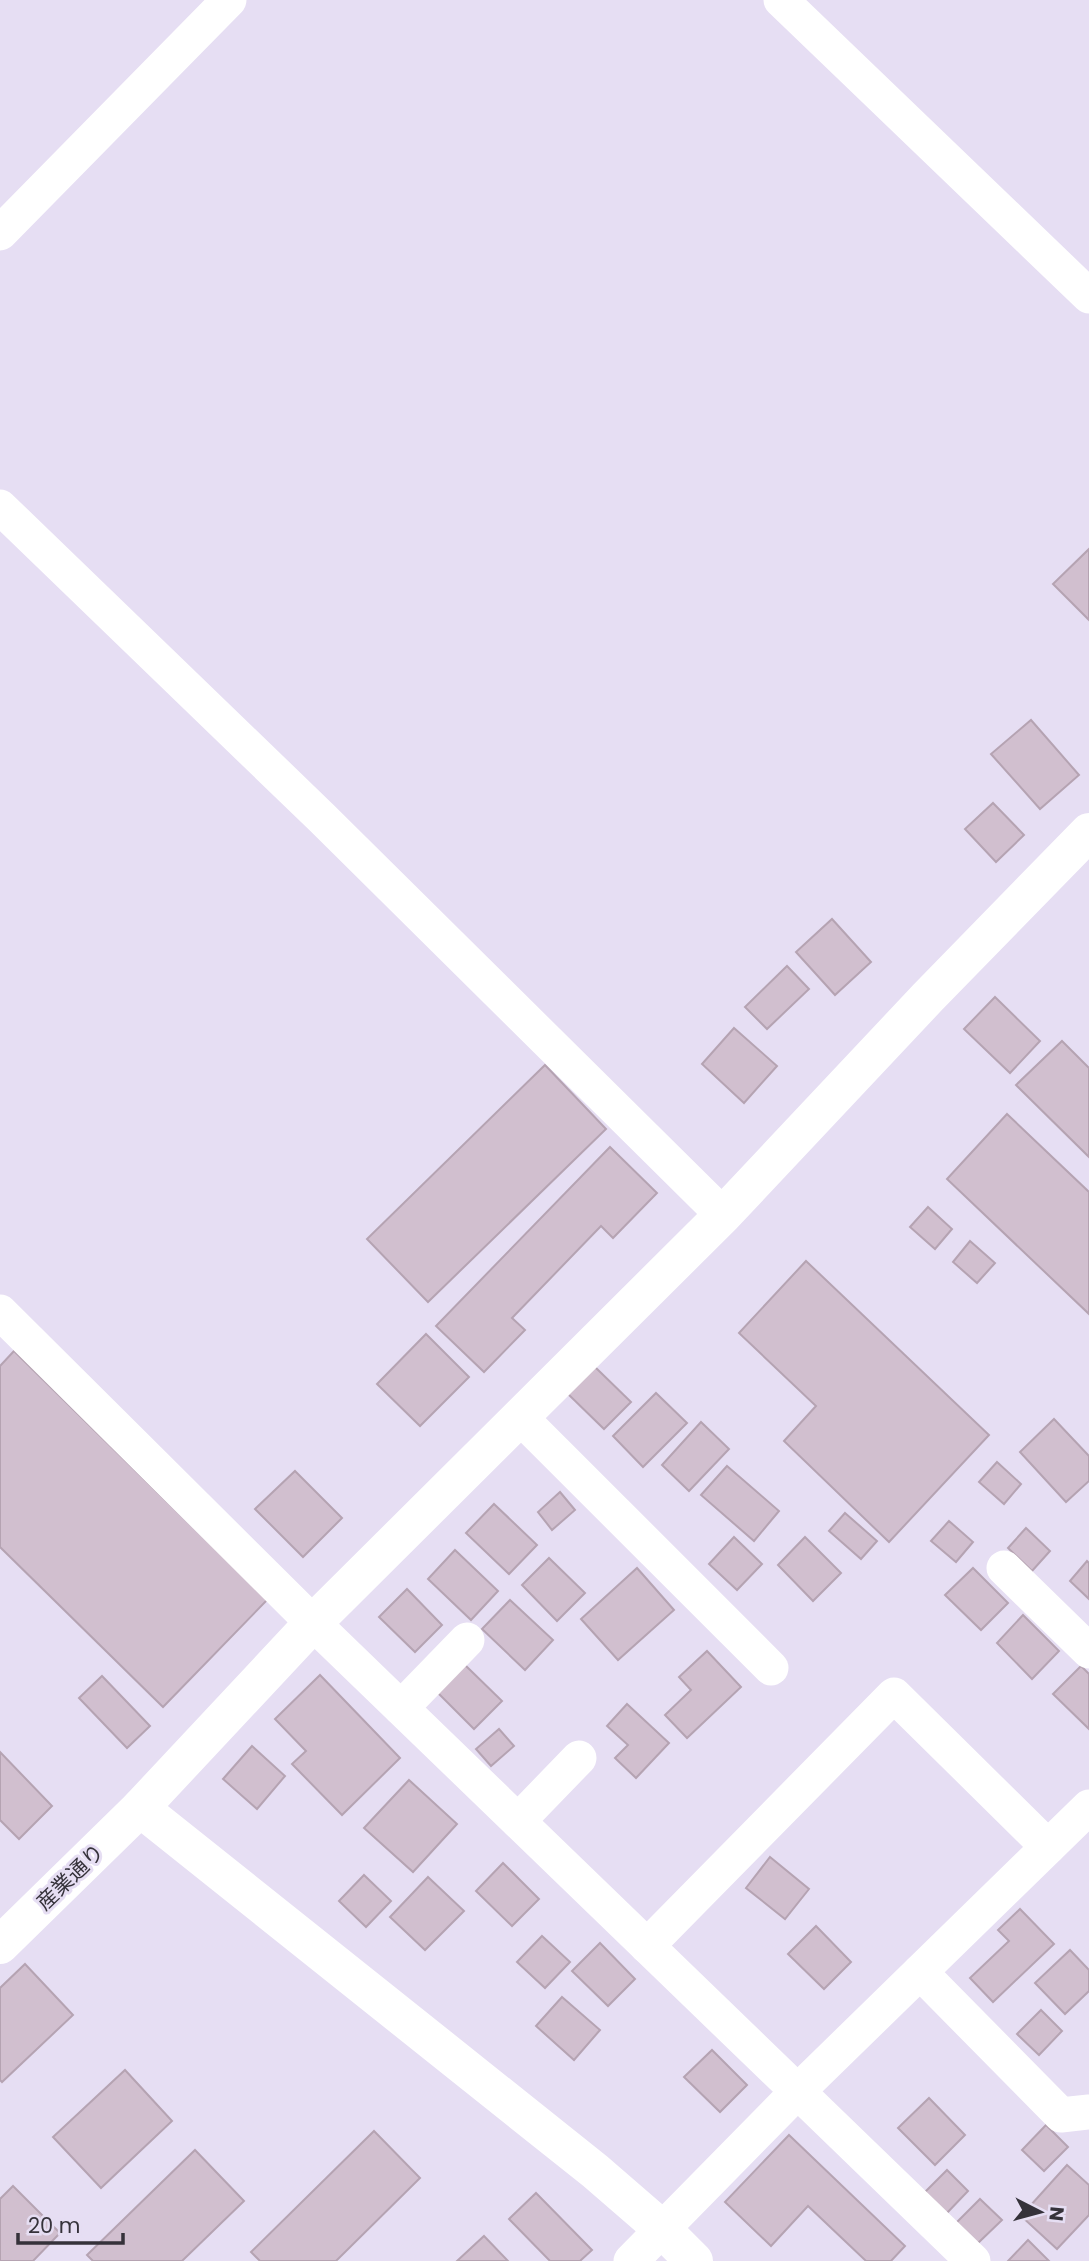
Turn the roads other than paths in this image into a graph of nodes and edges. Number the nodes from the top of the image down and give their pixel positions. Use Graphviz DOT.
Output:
graph roads {
  1 [pos="229,0"];
  2 [pos="781,0"];
  3 [pos="0,233"];
  4 [pos="1089,296"];
  5 [pos="0,507"];
  6 [pos="1089,832"];
  7 [pos="723,1214"];
  8 [pos="0,1312"];
  9 [pos="520,1416"];
  10 [pos="1004,1569"];
  11 [pos="313,1623"];
  12 [pos="467,1640"];
  13 [pos="1089,1651"];
  14 [pos="771,1668"];
  15 [pos="401,1708"];
  16 [pos="579,1758"];
  17 [pos="1089,1807"];
  18 [pos="140,1808"];
  19 [pos="518,1821"];
  20 [pos="1048,1847"];
  21 [pos="0,1945"];
  22 [pos="647,1946"];
  23 [pos="920,1972"];
  24 [pos="798,2091"];
  25 [pos="1089,2112"];
  26 [pos="662,2229"];
  27 [pos="631,2261"];
  28 [pos="694,2261"];
  29 [pos="973,2261"];
  1 -- 3 [label="street"];
  2 -- 4 [label="street"];
  5 -- 7 [label="street"];
  6 -- 7 [label="street, 産業通り"];
  7 -- 9 [label="street, 産業通り"];
  8 -- 11 [label="street"];
  9 -- 11 [label="street, 産業通り"];
  9 -- 14 [label="street"];
  10 -- 13 [label="street"];
  11 -- 15 [label="street"];
  11 -- 18 [label="street, 産業通り"];
  12 -- 15 [label="street"];
  15 -- 19 [label="street"];
  16 -- 19 [label="street"];
  17 -- 20 [label="street"];
  18 -- 21 [label="street, 産業通り"];
  18 -- 26 [label="street"];
  19 -- 22 [label="street"];
  20 -- 22 [label="street"];
  20 -- 23 [label="street"];
  22 -- 24 [label="street"];
  23 -- 24 [label="street"];
  23 -- 25 [label="street"];
  24 -- 26 [label="street"];
  24 -- 29 [label="street"];
  26 -- 27 [label="street"];
  26 -- 28 [label="street"];
}
